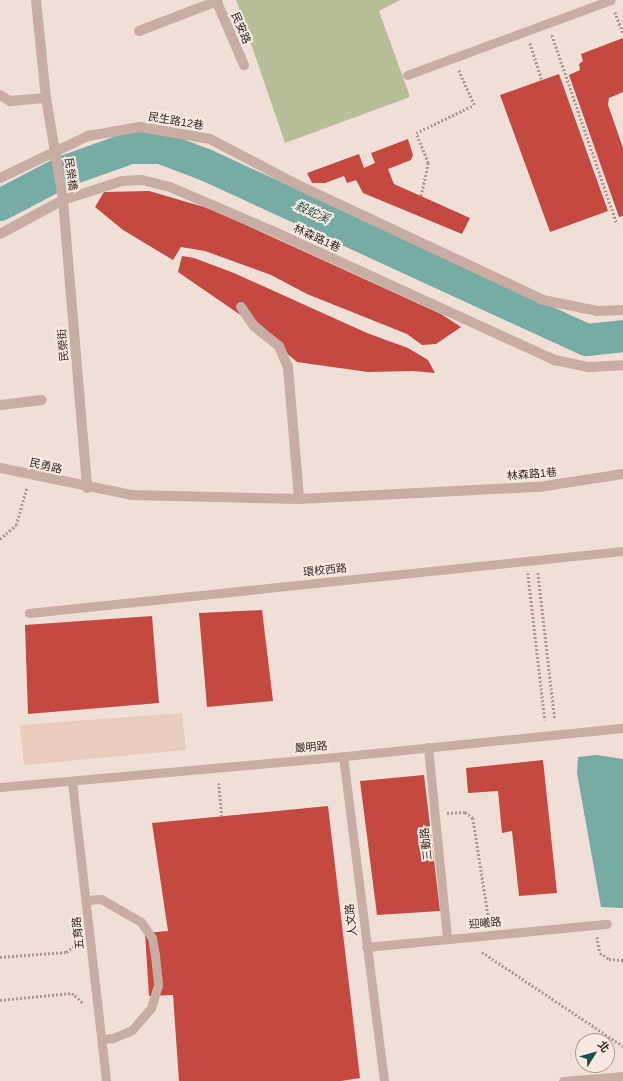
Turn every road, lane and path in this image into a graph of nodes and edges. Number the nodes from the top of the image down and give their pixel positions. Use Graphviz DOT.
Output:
graph roads {
  1 [pos="36,0"];
  2 [pos="611,0"];
  3 [pos="216,1"];
  4 [pos="548,23"];
  5 [pos="139,31"];
  6 [pos="526,31"];
  7 [pos="623,33"];
  8 [pos="453,58"];
  9 [pos="244,65"];
  10 [pos="407,75"];
  11 [pos="542,80"];
  12 [pos="0,95"];
  13 [pos="46,98"];
  14 [pos="56,151"];
  15 [pos="0,178"];
  16 [pos="421,196"];
  17 [pos="63,200"];
  18 [pos="617,224"];
  19 [pos="0,234"];
  20 [pos="241,307"];
  21 [pos="623,310"];
  22 [pos="623,365"];
  23 [pos="42,400"];
  24 [pos="0,405"];
  25 [pos="0,468"];
  26 [pos="623,474"];
  27 [pos="31,475"];
  28 [pos="86,488"];
  29 [pos="299,499"];
  30 [pos="0,539"];
  31 [pos="623,551"];
  32 [pos="536,560"];
  33 [pos="526,561"];
  34 [pos="29,613"];
  35 [pos="555,719"];
  36 [pos="545,720"];
  37 [pos="623,728"];
  38 [pos="428,747"];
  39 [pos="344,756"];
  40 [pos="72,782"];
  41 [pos="219,783"];
  42 [pos="0,787"];
  43 [pos="435,815"];
  44 [pos="222,816"];
  45 [pos="86,900"];
  46 [pos="489,920"];
  47 [pos="607,924"];
  48 [pos="595,925"];
  49 [pos="447,939"];
  50 [pos="79,941"];
  51 [pos="366,947"];
  52 [pos="482,952"];
  53 [pos="0,957"];
  54 [pos="623,960"];
  55 [pos="0,1000"];
  56 [pos="85,1008"];
  57 [pos="102,1039"];
  58 [pos="623,1046"];
  59 [pos="623,1076"];
  60 [pos="106,1081"];
  61 [pos="384,1081"];
  62 [pos="563,1081"];
  1 -- 13 [label="street"];
  2 -- 4 [label="lane"];
  2 -- 7 [label="path"];
  3 -- 5 [label="street"];
  3 -- 9 [label="street, 民安路"];
  4 -- 6 [label="lane"];
  4 -- 18 [label="path"];
  6 -- 8 [label="lane"];
  6 -- 11 [label="path"];
  8 -- 10 [label="lane"];
  8 -- 16 [label="path"];
  12 -- 13 [label="street"];
  13 -- 14 [label="street"];
  14 -- 15 [label="street, 民生路12巷"];
  14 -- 17 [label="street, 民榮橋"];
  14 -- 21 [label="street, 民生路12巷"];
  17 -- 19 [label="street, 林森路1巷"];
  17 -- 22 [label="street, 林森路1巷"];
  17 -- 28 [label="street, 民榮街"];
  20 -- 29 [label="street"];
  23 -- 24 [label="street"];
  25 -- 27 [label="street, 民勇路"];
  26 -- 29 [label="street, 林森路1巷"];
  27 -- 28 [label="street, 民勇路"];
  27 -- 30 [label="path"];
  28 -- 29 [label="street, 林森路1巷"];
  31 -- 32 [label="lane, 環校西路"];
  32 -- 33 [label="lane, 環校西路"];
  32 -- 35 [label="path"];
  33 -- 34 [label="lane, 環校西路"];
  33 -- 36 [label="path"];
  37 -- 38 [label="lane, 嚴明路"];
  38 -- 39 [label="lane, 嚴明路"];
  38 -- 43 [label="lane, 三動路"];
  39 -- 40 [label="lane, 嚴明路"];
  39 -- 51 [label="lane, 人文路"];
  40 -- 42 [label="lane, 嚴明路"];
  40 -- 45 [label="lane, 五育路"];
  41 -- 44 [label="path"];
  43 -- 46 [label="path"];
  43 -- 49 [label="lane, 三動路"];
  45 -- 57 [label="lane, 五育路"];
  45 -- 57 [label="lane"];
  47 -- 48 [label="lane, 迎曦路"];
  48 -- 49 [label="lane, 迎曦路"];
  48 -- 54 [label="path"];
  49 -- 51 [label="lane, 迎曦路"];
  50 -- 53 [label="path"];
  51 -- 61 [label="lane, 人文路"];
  52 -- 58 [label="path"];
  55 -- 56 [label="path"];
  57 -- 60 [label="lane, 五育路"];
  59 -- 62 [label="lane"];
}
